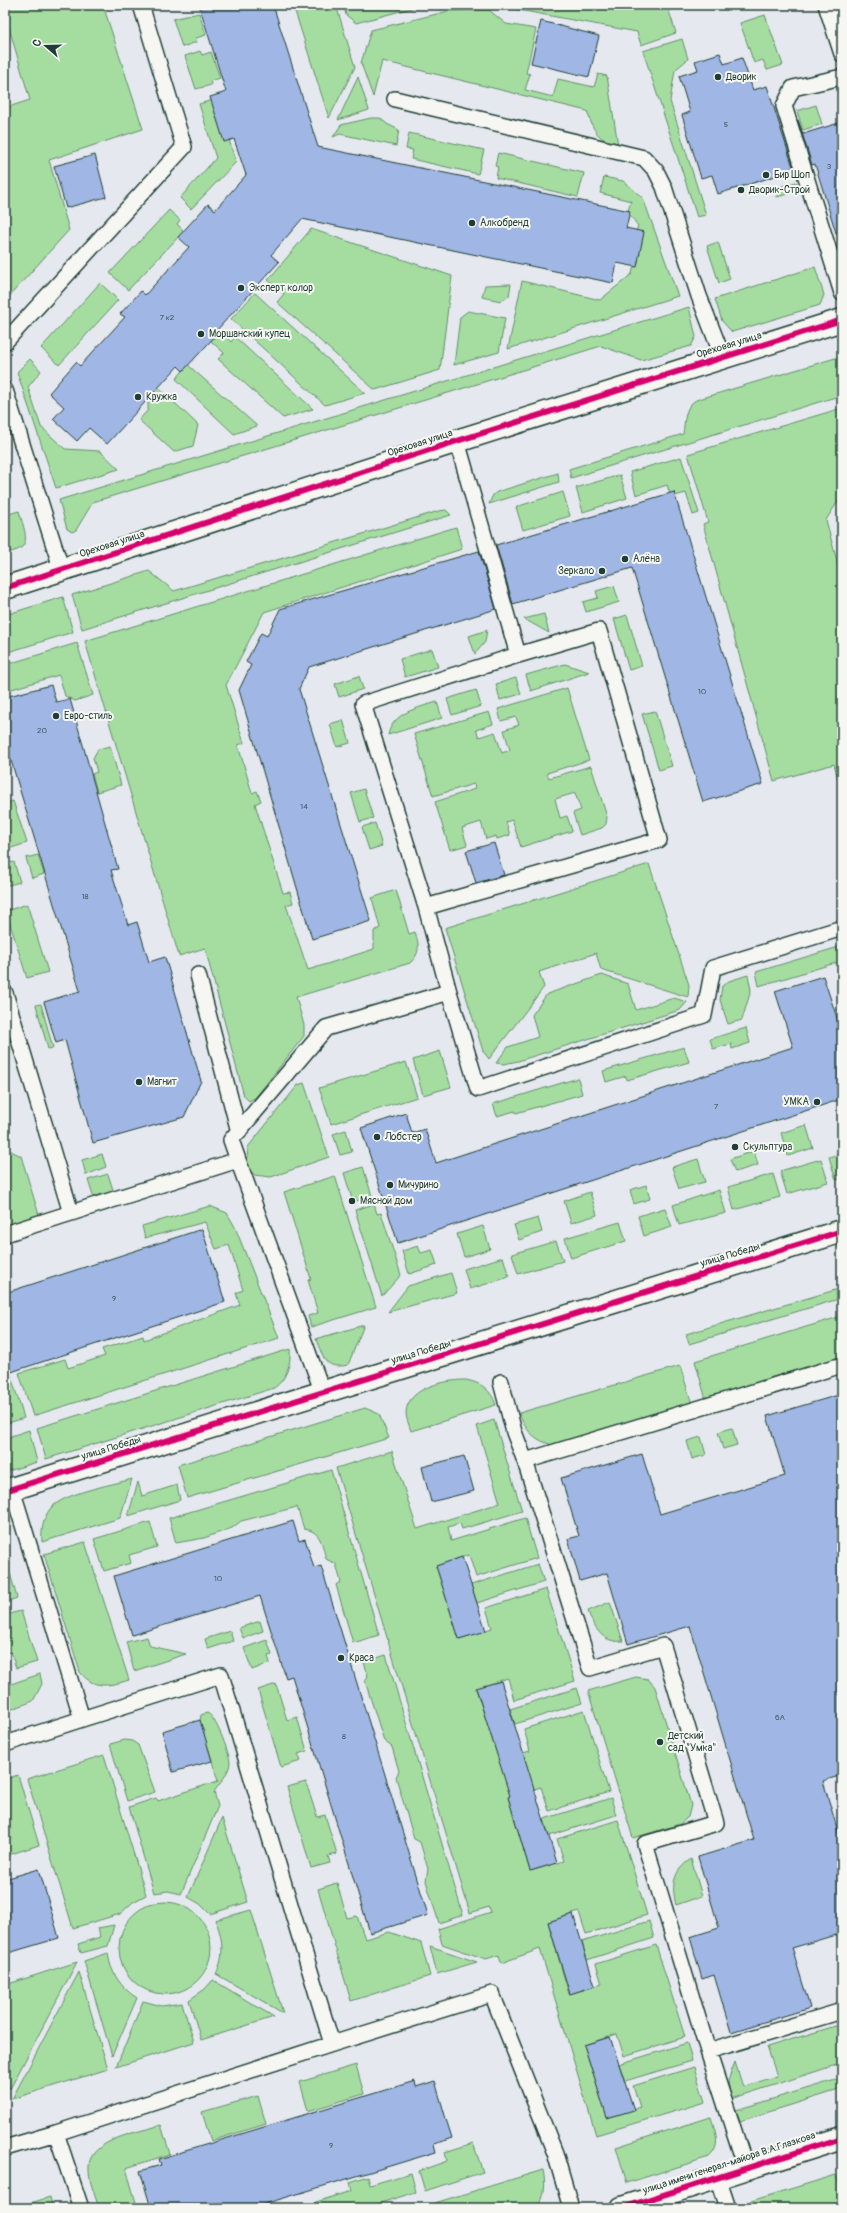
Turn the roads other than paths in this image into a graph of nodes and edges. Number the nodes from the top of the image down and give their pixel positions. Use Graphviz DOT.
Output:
graph roads {
  1 [pos="141,5"];
  2 [pos="826,5"];
  3 [pos="842,54"];
  4 [pos="842,77"];
  5 [pos="395,99"];
  6 [pos="842,293"];
  7 [pos="842,320"];
  8 [pos="5,342"];
  9 [pos="723,358"];
  10 [pos="5,390"];
  11 [pos="457,441"];
  12 [pos="62,571"];
  13 [pos="5,588"];
  14 [pos="518,655"];
  15 [pos="426,907"];
  16 [pos="842,928"];
  17 [pos="198,975"];
  18 [pos="449,992"];
  19 [pos="5,993"];
  20 [pos="239,1132"];
  21 [pos="238,1160"];
  22 [pos="71,1212"];
  23 [pos="842,1231"];
  24 [pos="5,1234"];
  25 [pos="842,1365"];
  26 [pos="501,1382"];
  27 [pos="323,1393"];
  28 [pos="525,1461"];
  29 [pos="8,1490"];
  30 [pos="82,1719"];
  31 [pos="5,1744"];
  32 [pos="842,2011"];
  33 [pos="332,2044"];
  34 [pos="708,2051"];
  35 [pos="56,2133"];
  36 [pos="842,2138"];
  37 [pos="5,2148"];
  38 [pos="746,2168"];
  39 [pos="718,2178"];
  40 [pos="81,2208"];
  41 [pos="571,2208"];
  42 [pos="622,2208"];
  43 [pos="728,2208"];
  1 -- 8 [label="lane"];
  2 -- 3 [label="lane"];
  4 -- 6 [label="lane"];
  5 -- 9 [label="lane"];
  7 -- 9 [label="street, Ореховая улица"];
  9 -- 11 [label="street, Ореховая улица"];
  10 -- 12 [label="lane"];
  11 -- 12 [label="street, Ореховая улица"];
  11 -- 14 [label="lane"];
  12 -- 13 [label="street, Ореховая улица"];
  14 -- 15 [label="lane"];
  14 -- 15 [label="lane"];
  15 -- 18 [label="lane"];
  16 -- 18 [label="lane"];
  17 -- 20 [label="lane"];
  18 -- 20 [label="lane"];
  19 -- 22 [label="lane"];
  20 -- 21 [label="lane"];
  21 -- 22 [label="lane"];
  21 -- 27 [label="lane"];
  22 -- 24 [label="lane"];
  23 -- 27 [label="street, улица Победы"];
  25 -- 28 [label="lane"];
  26 -- 28 [label="lane"];
  27 -- 29 [label="street, улица Победы"];
  28 -- 34 [label="lane"];
  29 -- 30 [label="lane"];
  30 -- 31 [label="lane"];
  30 -- 33 [label="lane"];
  32 -- 34 [label="lane"];
  33 -- 35 [label="lane"];
  33 -- 41 [label="lane"];
  34 -- 38 [label="lane"];
  35 -- 37 [label="lane"];
  35 -- 40 [label="lane"];
  36 -- 38 [label="street, улица имени генерал-майора В.А.Глазкова"];
  38 -- 39 [label="street, улица имени генерал-майора В.А.Глазкова"];
  39 -- 42 [label="street, улица имени генерал-майора В.А.Глазкова"];
  39 -- 43 [label="lane"];
}
